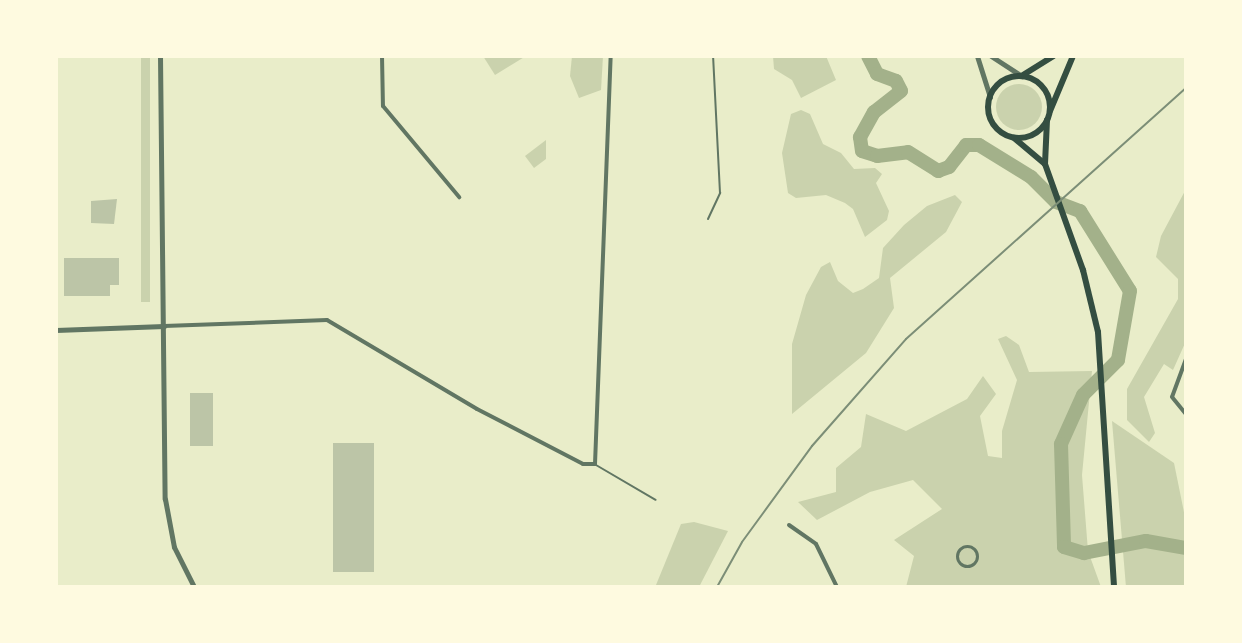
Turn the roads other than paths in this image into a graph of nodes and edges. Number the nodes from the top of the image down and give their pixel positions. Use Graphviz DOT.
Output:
graph roads {
  1 [pos="160,56"];
  2 [pos="382,56"];
  3 [pos="611,56"];
  4 [pos="713,56"];
  5 [pos="977,56"];
  6 [pos="991,56"];
  7 [pos="1054,56"];
  8 [pos="1073,56"];
  9 [pos="1022,76"];
  10 [pos="990,97"];
  11 [pos="1048,117"];
  12 [pos="1010,136"];
  13 [pos="1045,164"];
  14 [pos="459,197"];
  15 [pos="708,219"];
  16 [pos="164,326"];
  17 [pos="56,330"];
  18 [pos="1186,359"];
  19 [pos="1186,414"];
  20 [pos="595,464"];
  21 [pos="656,500"];
  22 [pos="789,525"];
  23 [pos="968,546"];
  24 [pos="194,587"];
  25 [pos="837,587"];
  26 [pos="1114,587"];
  1 -- 16 [label="street"];
  2 -- 14 [label="street"];
  3 -- 20 [label="street"];
  4 -- 15 [label="lane"];
  5 -- 10 [label="street"];
  6 -- 9 [label="street"];
  7 -- 9 [label="main road"];
  8 -- 11 [label="main road"];
  9 -- 10 [label="main road"];
  9 -- 11 [label="main road"];
  10 -- 12 [label="main road"];
  11 -- 12 [label="main road"];
  11 -- 13 [label="main road"];
  12 -- 13 [label="main road"];
  13 -- 26 [label="main road"];
  16 -- 17 [label="street"];
  16 -- 20 [label="street"];
  16 -- 24 [label="street"];
  18 -- 19 [label="street"];
  20 -- 21 [label="lane"];
  22 -- 25 [label="street"];
  23 -- 23 [label="street"];
}
